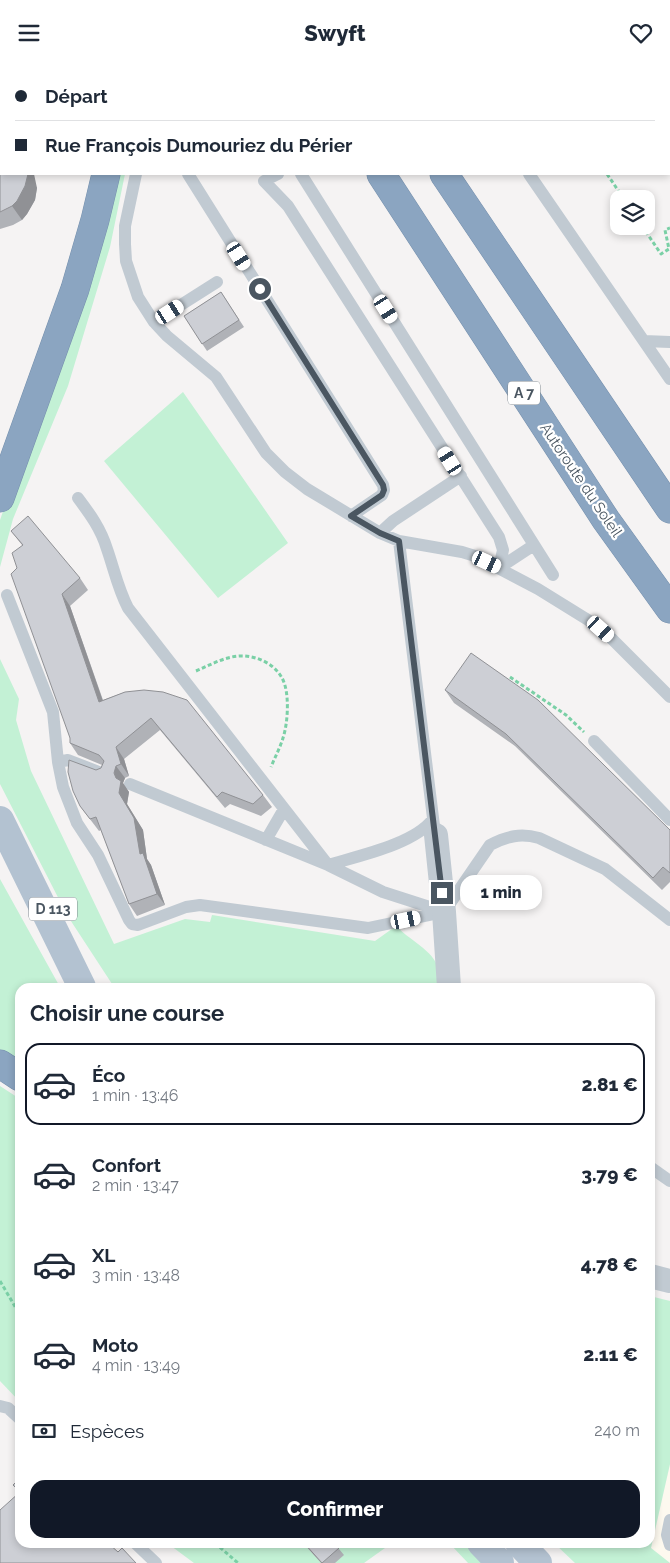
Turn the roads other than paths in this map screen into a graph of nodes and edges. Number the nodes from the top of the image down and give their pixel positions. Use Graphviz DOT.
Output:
graph roads {
  1 [pos="106,175"];
  2 [pos="136,175"];
  3 [pos="189,175"];
  4 [pos="276,175"];
  5 [pos="302,175"];
  6 [pos="382,175"];
  7 [pos="445,175"];
  8 [pos="530,175"];
  9 [pos="216,282"];
  10 [pos="154,322"];
  11 [pos="644,341"];
  12 [pos="670,342"];
  13 [pos="670,379"];
  14 [pos="461,476"];
  15 [pos="0,498"];
  16 [pos="78,498"];
  17 [pos="670,509"];
  18 [pos="351,516"];
  19 [pos="380,533"];
  20 [pos="399,541"];
  21 [pos="534,545"];
  22 [pos="500,568"];
  23 [pos="553,575"];
  24 [pos="7,595"];
  25 [pos="670,609"];
  26 [pos="670,697"];
  27 [pos="594,741"];
  28 [pos="58,762"];
  29 [pos="104,774"];
  30 [pos="130,784"];
  31 [pos="284,809"];
  32 [pos="670,820"];
  33 [pos="3,826"];
  34 [pos="434,827"];
  35 [pos="266,840"];
  36 [pos="328,865"];
  37 [pos="444,912"];
  38 [pos="670,920"];
  39 [pos="80,983"];
  40 [pos="98,983"];
  41 [pos="449,983"];
  42 [pos="0,1064"];
  43 [pos="15,1074"];
  44 [pos="655,1170"];
  45 [pos="670,1181"];
  46 [pos="655,1277"];
  47 [pos="670,1281"];
  48 [pos="0,1406"];
  49 [pos="15,1415"];
  50 [pos="670,1520"];
  51 [pos="670,1545"];
  52 [pos="140,1548"];
  53 [pos="486,1548"];
  54 [pos="524,1548"];
  55 [pos="156,1563"];
  56 [pos="500,1563"];
  57 [pos="538,1563"];
  1 -- 15 [label="highway"];
  2 -- 10 [label="lane"];
  3 -- 18 [label="lane"];
  4 -- 14 [label="lane"];
  5 -- 21 [label="lane"];
  6 -- 25 [label="highway, Autoroute du Soleil / A 7"];
  7 -- 17 [label="highway"];
  8 -- 11 [label="lane"];
  9 -- 10 [label="lane"];
  10 -- 18 [label="lane"];
  11 -- 12 [label="lane"];
  11 -- 13 [label="lane"];
  14 -- 19 [label="lane"];
  14 -- 22 [label="lane"];
  16 -- 31 [label="lane"];
  18 -- 19 [label="lane"];
  19 -- 20 [label="lane"];
  20 -- 22 [label="lane"];
  20 -- 34 [label="lane"];
  21 -- 22 [label="lane"];
  21 -- 23 [label="lane"];
  22 -- 26 [label="lane"];
  24 -- 28 [label="lane"];
  27 -- 32 [label="lane"];
  28 -- 29 [label="lane"];
  28 -- 37 [label="lane"];
  30 -- 35 [label="lane"];
  31 -- 35 [label="lane"];
  31 -- 36 [label="lane"];
  33 -- 39 [label="main road, D 113"];
  33 -- 40 [label="main road, D 113"];
  34 -- 36 [label="lane"];
  34 -- 37 [label="street"];
  35 -- 36 [label="lane"];
  36 -- 37 [label="lane"];
  37 -- 38 [label="lane"];
  37 -- 41 [label="street"];
  42 -- 43 [label="highway"];
  44 -- 45 [label="lane"];
  46 -- 47 [label="street"];
  48 -- 49 [label="lane"];
  50 -- 51 [label="lane"];
  52 -- 55 [label="lane"];
  53 -- 56 [label="main road"];
  54 -- 57 [label="main road"];
}
